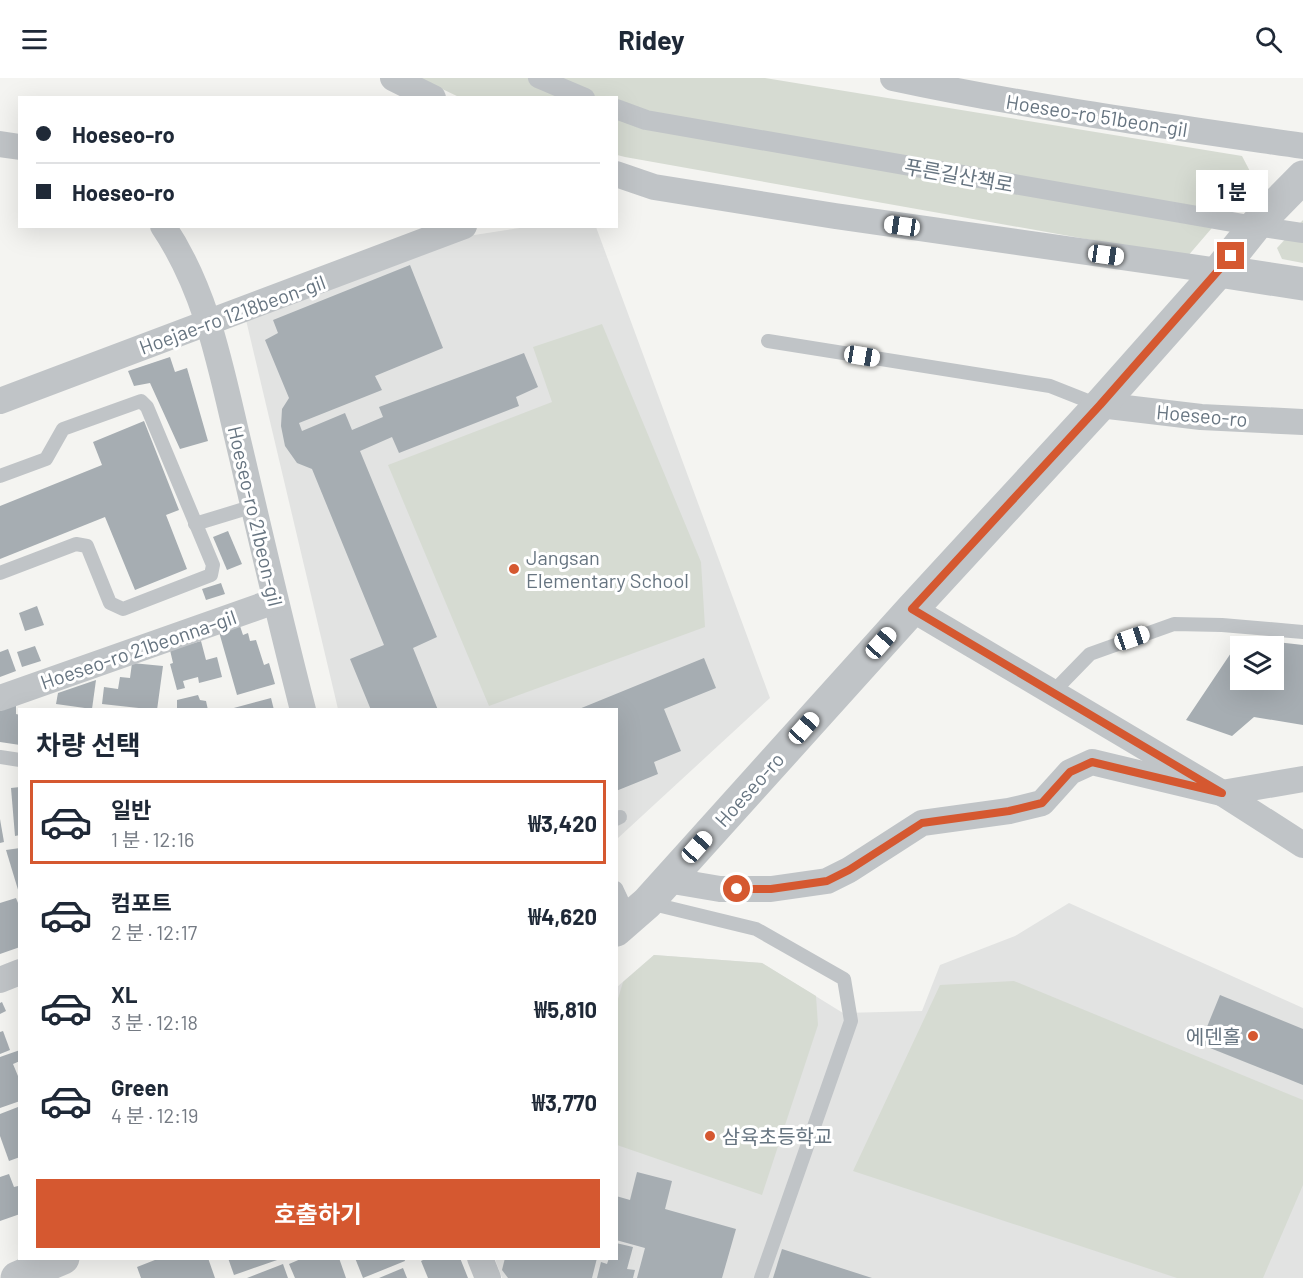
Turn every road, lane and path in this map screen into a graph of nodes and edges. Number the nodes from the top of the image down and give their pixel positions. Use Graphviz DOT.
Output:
graph roads {
  1 [pos="393,78"];
  2 [pos="538,78"];
  3 [pos="893,78"];
  4 [pos="429,96"];
  5 [pos="580,96"];
  6 [pos="618,110"];
  7 [pos="0,144"];
  8 [pos="1303,146"];
  9 [pos="18,147"];
  10 [pos="618,175"];
  11 [pos="1303,177"];
  12 [pos="1255,226"];
  13 [pos="164,228"];
  14 [pos="459,228"];
  15 [pos="1303,232"];
  16 [pos="1219,271"];
  17 [pos="1303,284"];
  18 [pos="210,321"];
  19 [pos="768,341"];
  20 [pos="0,401"];
  21 [pos="1100,405"];
  22 [pos="1303,422"];
  23 [pos="0,476"];
  24 [pos="254,506"];
  25 [pos="195,524"];
  26 [pos="0,573"];
  27 [pos="275,601"];
  28 [pos="912,609"];
  29 [pos="1303,632"];
  30 [pos="1053,692"];
  31 [pos="0,698"];
  32 [pos="302,708"];
  33 [pos="0,757"];
  34 [pos="18,760"];
  35 [pos="1303,779"];
  36 [pos="1222,793"];
  37 [pos="1303,845"];
  38 [pos="618,890"];
  39 [pos="640,908"];
  40 [pos="18,973"];
  41 [pos="0,980"];
  42 [pos="58,1260"];
  43 [pos="481,1260"];
  44 [pos="18,1278"];
  45 [pos="488,1278"];
  46 [pos="762,1278"];
  1 -- 4 [label="street"];
  2 -- 5 [label="street"];
  3 -- 8 [label="street, Hoeseo-ro 51beon-gil"];
  6 -- 12 [label="street, 푸른길산책로"];
  7 -- 9 [label="street"];
  10 -- 16 [label="street"];
  11 -- 12 [label="street, Hoeseo-ro"];
  12 -- 15 [label="street, 푸른길산책로"];
  12 -- 16 [label="street, Hoeseo-ro"];
  13 -- 18 [label="street, Hoeseo-ro 21beon-gil"];
  14 -- 18 [label="street, Hoejae-ro 1218beon-gil"];
  16 -- 17 [label="street"];
  16 -- 21 [label="street, Hoeseo-ro"];
  18 -- 20 [label="street, Hoejae-ro 1218beon-gil"];
  18 -- 24 [label="street, Hoeseo-ro 21beon-gil"];
  19 -- 21 [label="lane"];
  21 -- 22 [label="street, Hoeseo-ro"];
  21 -- 28 [label="street, Hoeseo-ro"];
  23 -- 25 [label="lane"];
  24 -- 25 [label="lane"];
  24 -- 27 [label="street, Hoeseo-ro 21beon-gil"];
  25 -- 26 [label="lane"];
  27 -- 31 [label="street, Hoeseo-ro 21beonna-gil"];
  27 -- 32 [label="street, Hoeseo-ro 21beon-gil"];
  28 -- 30 [label="street"];
  28 -- 39 [label="street, Hoeseo-ro"];
  29 -- 30 [label="lane"];
  30 -- 36 [label="street"];
  33 -- 34 [label="lane"];
  35 -- 36 [label="street"];
  36 -- 37 [label="street"];
  36 -- 39 [label="street"];
  38 -- 39 [label="lane"];
  39 -- 46 [label="lane"];
  40 -- 41 [label="street"];
  42 -- 44 [label="street"];
  43 -- 45 [label="street"];
}
